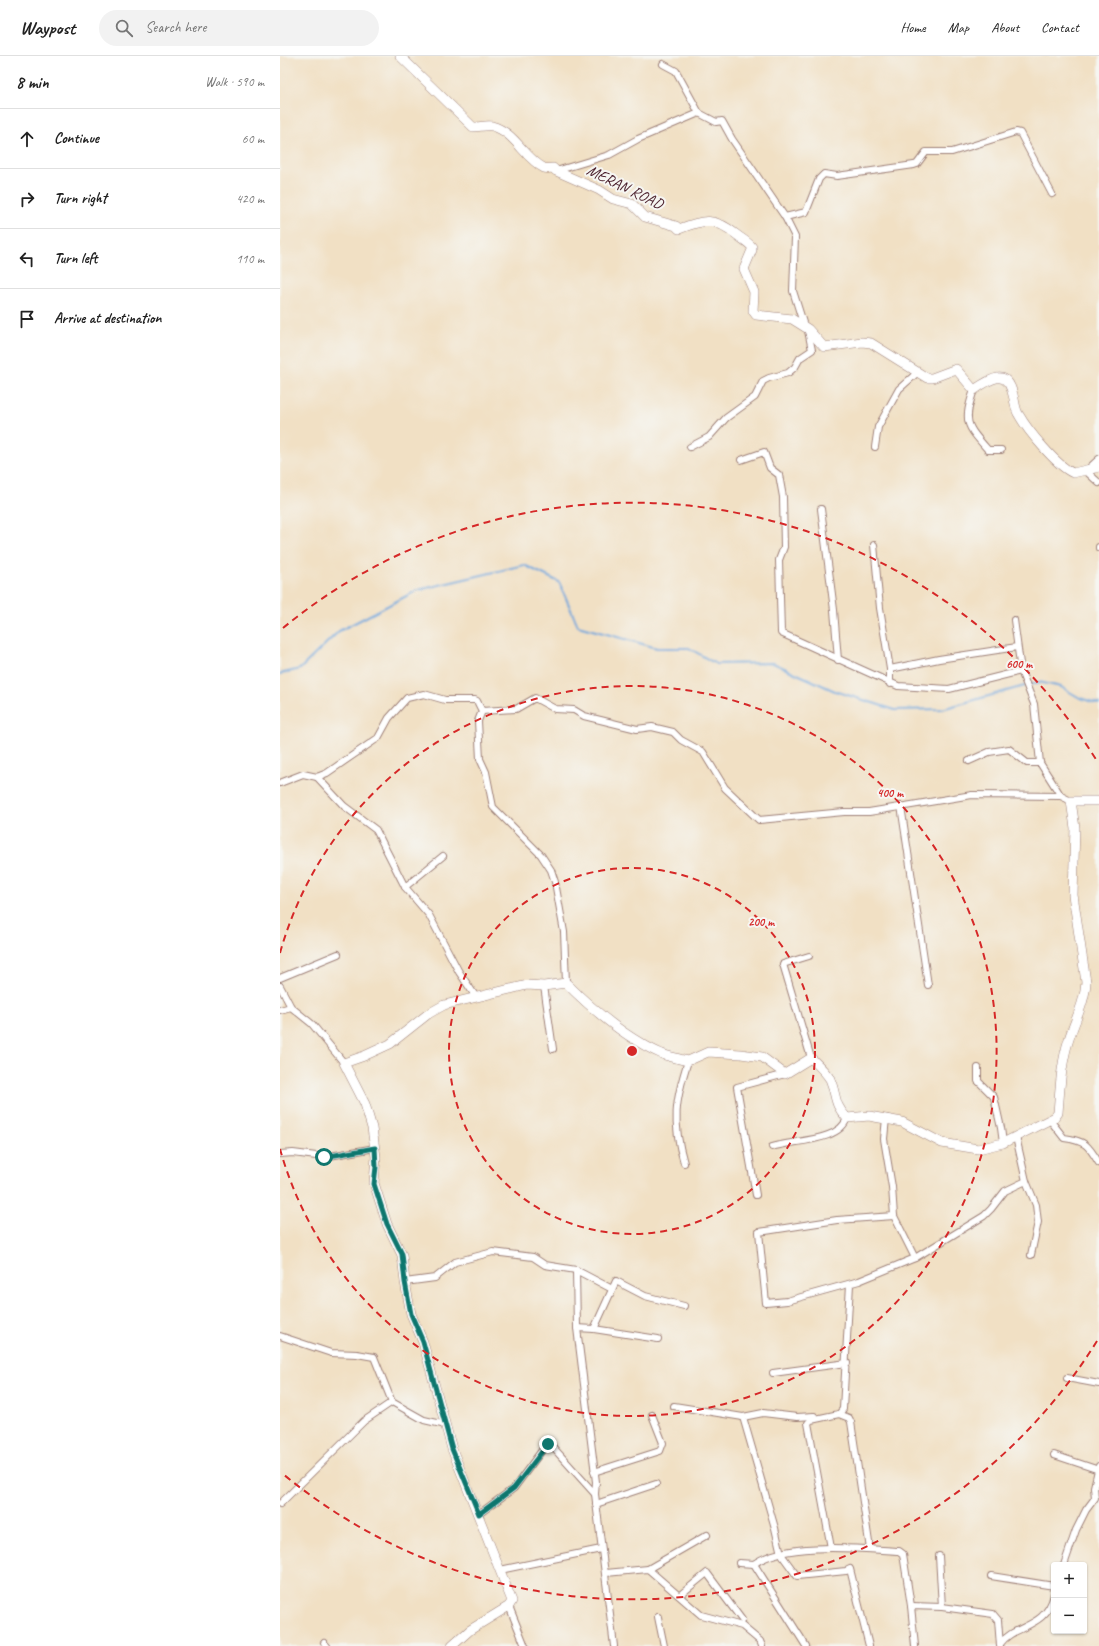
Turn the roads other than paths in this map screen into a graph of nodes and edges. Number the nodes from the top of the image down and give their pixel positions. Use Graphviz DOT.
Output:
graph roads {
  1 [pos="400,56"];
  2 [pos="663,64"];
  3 [pos="699,113"];
  4 [pos="556,171"];
  5 [pos="1052,194"];
  6 [pos="786,218"];
  7 [pos="806,328"];
  8 [pos="918,372"];
  9 [pos="974,390"];
  10 [pos="690,447"];
  11 [pos="875,447"];
  12 [pos="1001,450"];
  13 [pos="1099,459"];
  14 [pos="742,460"];
  15 [pos="1099,467"];
  16 [pos="1086,471"];
  17 [pos="1099,483"];
  18 [pos="821,509"];
  19 [pos="874,545"];
  20 [pos="1014,620"];
  21 [pos="1017,647"];
  22 [pos="838,660"];
  23 [pos="890,669"];
  24 [pos="1021,671"];
  25 [pos="890,684"];
  26 [pos="482,711"];
  27 [pos="969,760"];
  28 [pos="1040,762"];
  29 [pos="317,777"];
  30 [pos="280,783"];
  31 [pos="1061,796"];
  32 [pos="1071,801"];
  33 [pos="1099,802"];
  34 [pos="901,806"];
  35 [pos="443,856"];
  36 [pos="405,887"];
  37 [pos="338,954"];
  38 [pos="809,956"];
  39 [pos="280,978"];
  40 [pos="566,983"];
  41 [pos="280,986"];
  42 [pos="544,986"];
  43 [pos="928,986"];
  44 [pos="476,997"];
  45 [pos="291,1007"];
  46 [pos="280,1010"];
  47 [pos="553,1049"];
  48 [pos="811,1058"];
  49 [pos="688,1061"];
  50 [pos="344,1063"];
  51 [pos="978,1068"];
  52 [pos="785,1074"];
  53 [pos="847,1118"];
  54 [pos="886,1118"];
  55 [pos="1050,1120"];
  56 [pos="1016,1137"];
  57 [pos="1002,1143"];
  58 [pos="772,1147"];
  59 [pos="375,1148"];
  60 [pos="280,1154"];
  61 [pos="684,1163"];
  62 [pos="1099,1163"];
  63 [pos="1026,1181"];
  64 [pos="756,1194"];
  65 [pos="894,1216"];
  66 [pos="1031,1256"];
  67 [pos="915,1258"];
  68 [pos="576,1270"];
  69 [pos="405,1282"];
  70 [pos="850,1284"];
  71 [pos="612,1289"];
  72 [pos="684,1306"];
  73 [pos="577,1328"];
  74 [pos="594,1329"];
  75 [pos="280,1336"];
  76 [pos="658,1339"];
  77 [pos="847,1363"];
  78 [pos="773,1373"];
  79 [pos="1067,1378"];
  80 [pos="1099,1384"];
  81 [pos="392,1402"];
  82 [pos="674,1406"];
  83 [pos="841,1412"];
  84 [pos="652,1415"];
  85 [pos="743,1416"];
  86 [pos="446,1425"];
  87 [pos="1054,1455"];
  88 [pos="1098,1468"];
  89 [pos="594,1472"];
  90 [pos="656,1484"];
  91 [pos="595,1494"];
  92 [pos="280,1504"];
  93 [pos="596,1504"];
  94 [pos="479,1514"];
  95 [pos="706,1535"];
  96 [pos="831,1548"];
  97 [pos="601,1549"];
  98 [pos="870,1549"];
  99 [pos="781,1554"];
  100 [pos="939,1556"];
  101 [pos="1065,1562"];
  102 [pos="739,1563"];
  103 [pos="754,1564"];
  104 [pos="648,1568"];
  105 [pos="500,1570"];
  106 [pos="606,1573"];
  107 [pos="991,1576"];
  108 [pos="1051,1586"];
  109 [pos="680,1595"];
  110 [pos="1053,1598"];
  111 [pos="509,1606"];
  112 [pos="911,1606"];
  113 [pos="942,1608"];
  114 [pos="658,1617"];
  115 [pos="742,1620"];
  116 [pos="1000,1645"];
  117 [pos="452,1646"];
  118 [pos="525,1646"];
  119 [pos="614,1646"];
  120 [pos="664,1646"];
  121 [pos="762,1646"];
  122 [pos="806,1646"];
  123 [pos="869,1646"];
  124 [pos="915,1646"];
  1 -- 4 [label="street, MERAN ROAD"];
  2 -- 3 [label="street"];
  3 -- 4 [label="street"];
  3 -- 6 [label="street"];
  4 -- 7 [label="street, MERAN ROAD"];
  5 -- 6 [label="street"];
  6 -- 7 [label="street"];
  7 -- 8 [label="street, MERAN ROAD"];
  7 -- 10 [label="street"];
  8 -- 9 [label="street, MERAN ROAD"];
  8 -- 11 [label="street"];
  9 -- 12 [label="street"];
  9 -- 16 [label="street"];
  13 -- 16 [label="street"];
  14 -- 22 [label="street"];
  15 -- 16 [label="street"];
  16 -- 17 [label="street"];
  18 -- 22 [label="street"];
  19 -- 23 [label="street"];
  20 -- 21 [label="street"];
  21 -- 23 [label="street"];
  21 -- 24 [label="street"];
  22 -- 25 [label="street"];
  23 -- 25 [label="street"];
  24 -- 25 [label="street"];
  24 -- 28 [label="street"];
  26 -- 29 [label="street"];
  26 -- 34 [label="street"];
  26 -- 40 [label="street"];
  27 -- 28 [label="street"];
  28 -- 31 [label="street"];
  29 -- 30 [label="street"];
  29 -- 36 [label="street"];
  31 -- 32 [label="street"];
  31 -- 34 [label="street"];
  32 -- 33 [label="street"];
  32 -- 55 [label="street"];
  34 -- 43 [label="street"];
  35 -- 36 [label="street"];
  36 -- 44 [label="street"];
  37 -- 39 [label="street"];
  38 -- 48 [label="street"];
  40 -- 42 [label="street"];
  40 -- 49 [label="street"];
  41 -- 45 [label="street"];
  42 -- 44 [label="street"];
  42 -- 47 [label="street"];
  44 -- 50 [label="street"];
  45 -- 46 [label="street"];
  45 -- 50 [label="street"];
  48 -- 52 [label="street"];
  48 -- 53 [label="street"];
  49 -- 52 [label="street"];
  49 -- 61 [label="street"];
  50 -- 59 [label="street"];
  51 -- 57 [label="street"];
  52 -- 64 [label="street"];
  53 -- 54 [label="street"];
  53 -- 58 [label="street"];
  54 -- 57 [label="street"];
  54 -- 65 [label="street"];
  55 -- 56 [label="street"];
  55 -- 62 [label="street"];
  56 -- 57 [label="street"];
  56 -- 63 [label="street"];
  59 -- 60 [label="street"];
  59 -- 69 [label="street"];
  63 -- 66 [label="street"];
  63 -- 67 [label="street"];
  65 -- 67 [label="street"];
  65 -- 70 [label="street"];
  67 -- 70 [label="street"];
  68 -- 69 [label="street"];
  68 -- 71 [label="street"];
  68 -- 73 [label="street"];
  69 -- 86 [label="street"];
  70 -- 77 [label="street"];
  71 -- 72 [label="street"];
  71 -- 74 [label="street"];
  73 -- 74 [label="street"];
  73 -- 89 [label="street"];
  74 -- 76 [label="street"];
  75 -- 81 [label="street"];
  77 -- 78 [label="street"];
  77 -- 83 [label="street"];
  79 -- 80 [label="street"];
  81 -- 86 [label="street"];
  81 -- 92 [label="street"];
  82 -- 85 [label="street"];
  83 -- 85 [label="street"];
  83 -- 96 [label="street"];
  83 -- 98 [label="street"];
  84 -- 89 [label="street"];
  85 -- 99 [label="street"];
  86 -- 94 [label="street"];
  87 -- 88 [label="street"];
  88 -- 101 [label="street"];
  89 -- 91 [label="street"];
  90 -- 93 [label="street"];
  91 -- 93 [label="street"];
  91 -- 94 [label="street"];
  93 -- 97 [label="street"];
  94 -- 105 [label="street"];
  95 -- 104 [label="street"];
  96 -- 98 [label="street"];
  96 -- 99 [label="street"];
  97 -- 105 [label="street"];
  97 -- 106 [label="street"];
  98 -- 112 [label="street"];
  99 -- 103 [label="street"];
  99 -- 123 [label="street"];
  100 -- 113 [label="street"];
  102 -- 103 [label="street"];
  103 -- 122 [label="street"];
  104 -- 106 [label="street"];
  104 -- 109 [label="street"];
  105 -- 111 [label="street"];
  106 -- 119 [label="street"];
  107 -- 108 [label="street"];
  109 -- 115 [label="street"];
  109 -- 121 [label="street"];
  110 -- 116 [label="street"];
  111 -- 117 [label="street"];
  111 -- 118 [label="street"];
  112 -- 113 [label="street"];
  112 -- 124 [label="street"];
  113 -- 116 [label="street"];
  114 -- 120 [label="street"];
}
